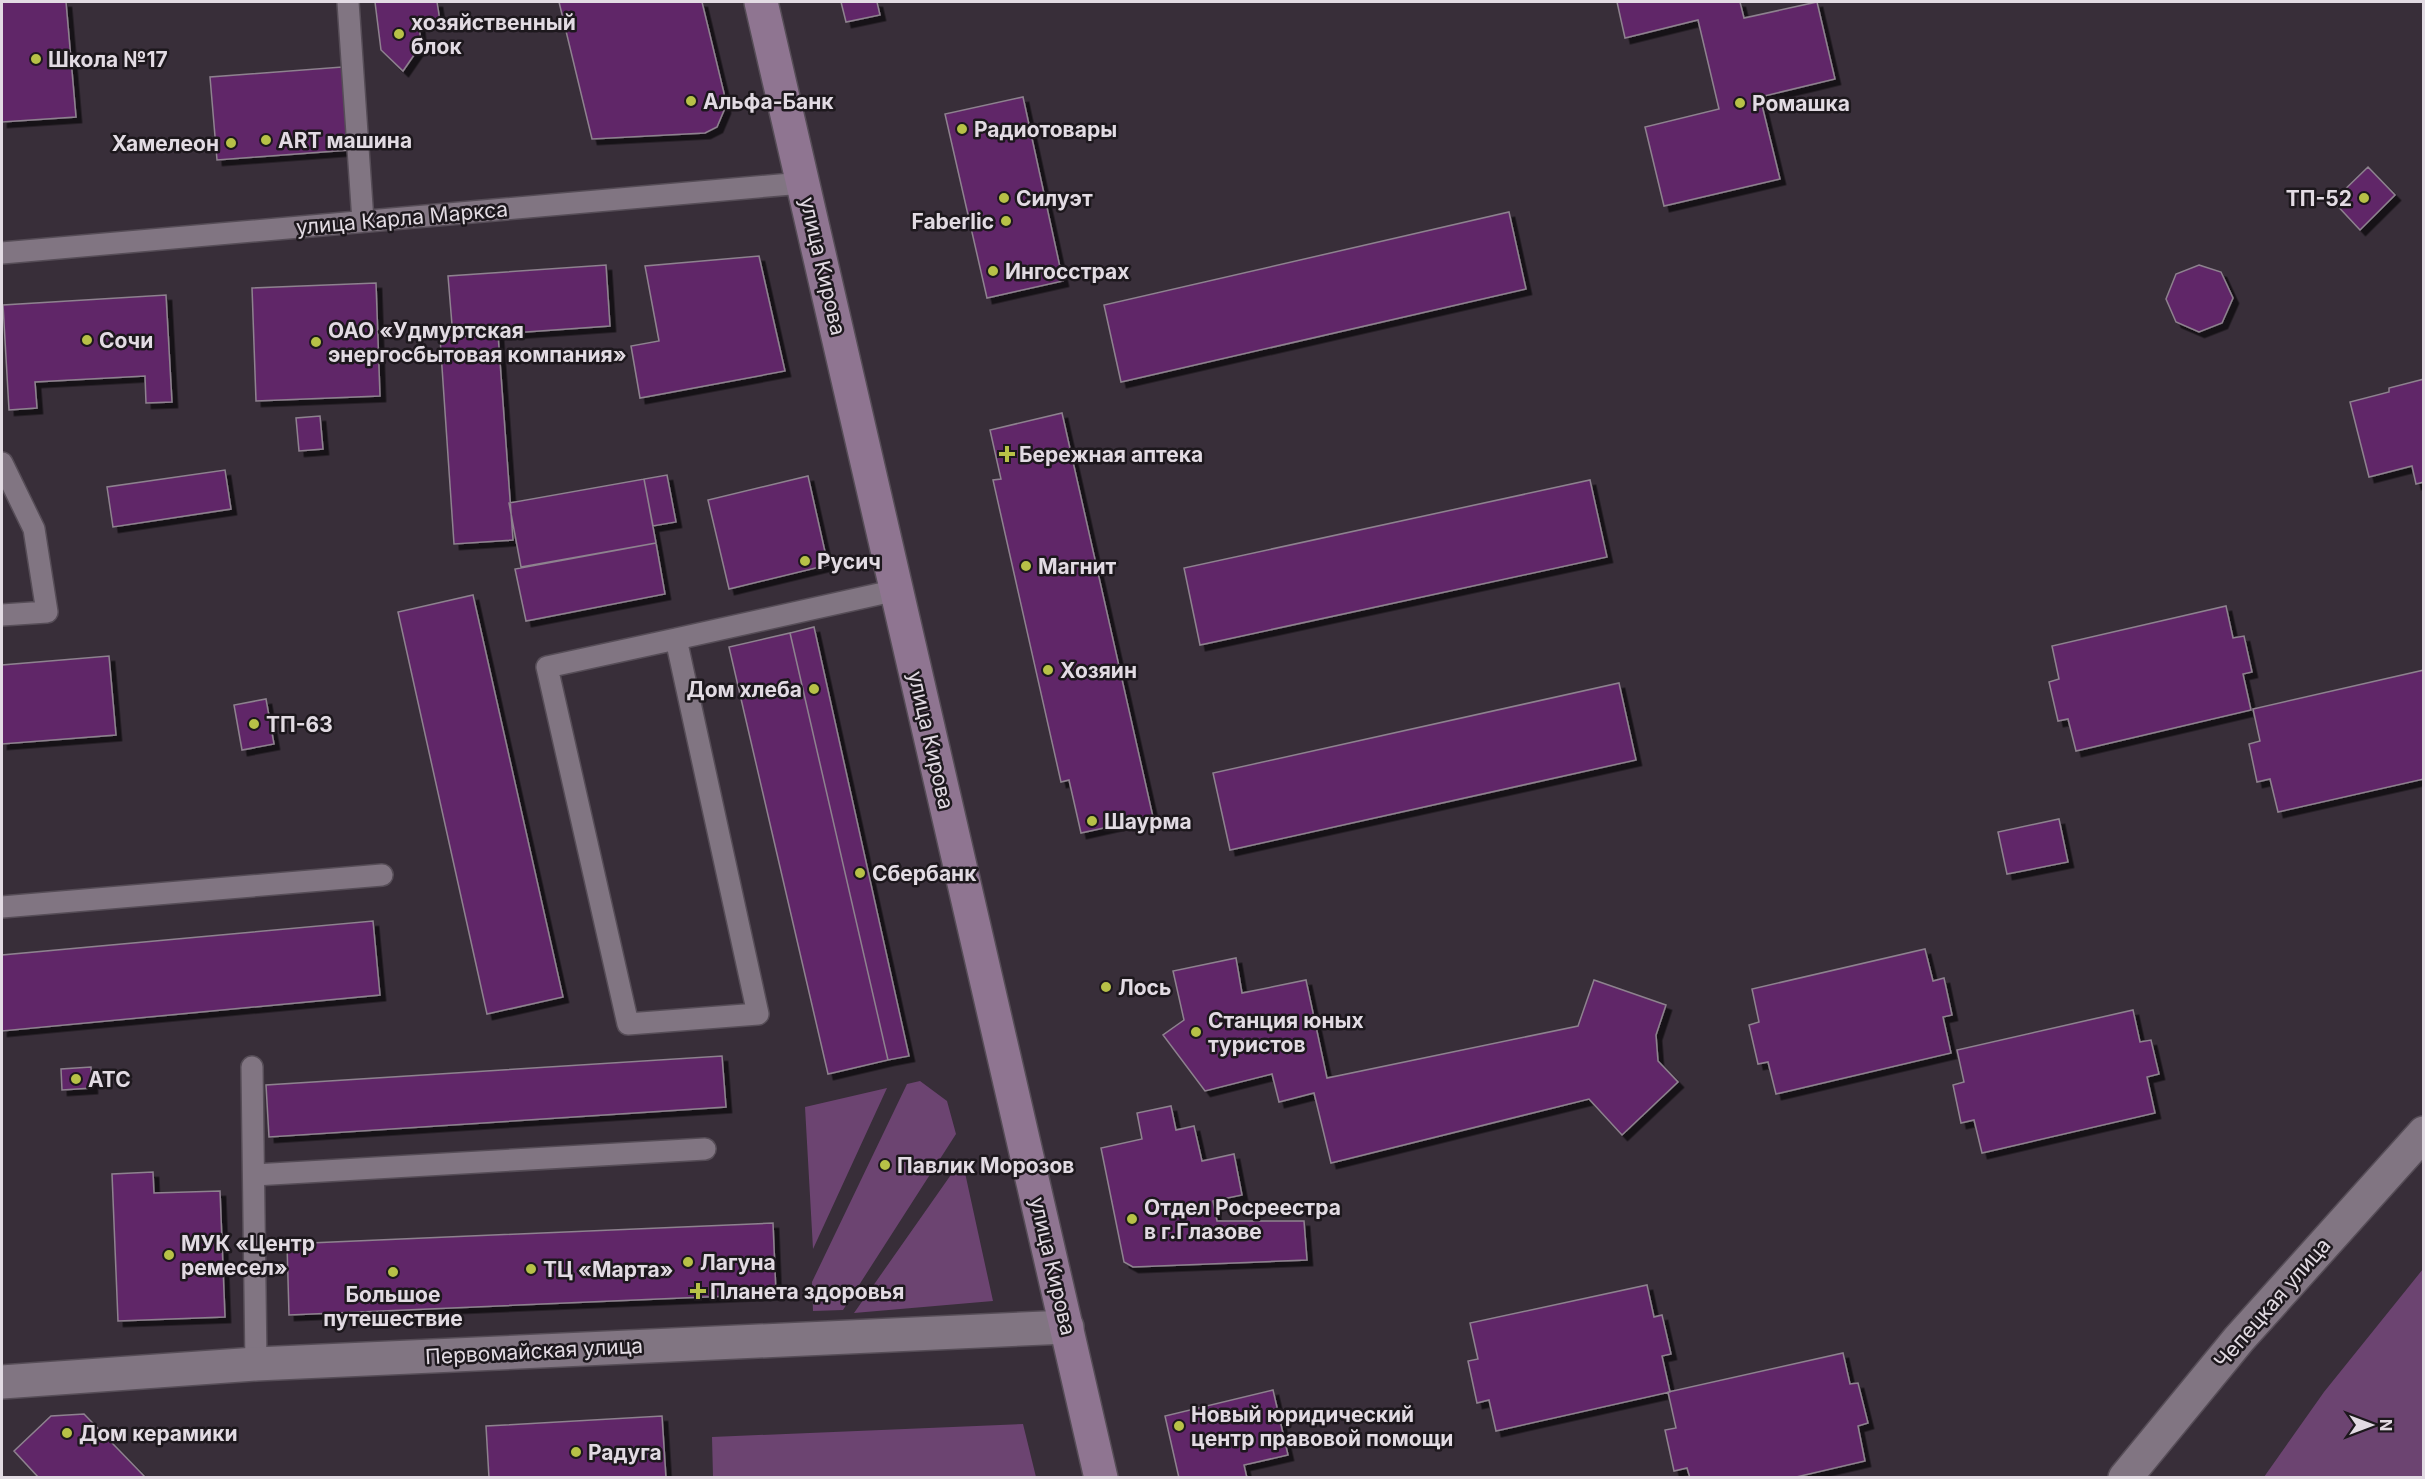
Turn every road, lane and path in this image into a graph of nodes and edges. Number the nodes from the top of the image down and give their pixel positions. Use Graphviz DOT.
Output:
graph roads {
  1 [pos="348,2"];
  2 [pos="761,2"];
  3 [pos="803,183"];
  4 [pos="363,221"];
  5 [pos="2,253"];
  6 [pos="2,463"];
  7 [pos="897,590"];
  8 [pos="2,615"];
  9 [pos="676,639"];
  10 [pos="382,875"];
  11 [pos="2,907"];
  12 [pos="252,1067"];
  13 [pos="2424,1133"];
  14 [pos="705,1149"];
  15 [pos="254,1175"];
  16 [pos="1066,1327"];
  17 [pos="256,1364"];
  18 [pos="2,1382"];
  19 [pos="1101,1478"];
  20 [pos="2125,1478"];
  1 -- 4 [label="lane"];
  2 -- 3 [label="main road, улица Кирова"];
  3 -- 4 [label="lane, улица Карла Маркса"];
  3 -- 7 [label="main road, улица Кирова"];
  4 -- 5 [label="lane, улица Карла Маркса"];
  6 -- 8 [label="lane"];
  7 -- 9 [label="lane"];
  7 -- 16 [label="main road, улица Кирова"];
  9 -- 9 [label="lane"];
  10 -- 11 [label="lane"];
  12 -- 15 [label="lane"];
  13 -- 20 [label="street, Чепецкая улица"];
  14 -- 15 [label="lane"];
  15 -- 17 [label="lane"];
  16 -- 17 [label="street, Первомайская улица"];
  16 -- 19 [label="main road, улица Кирова"];
  17 -- 18 [label="street, Первомайская улица"];
}
